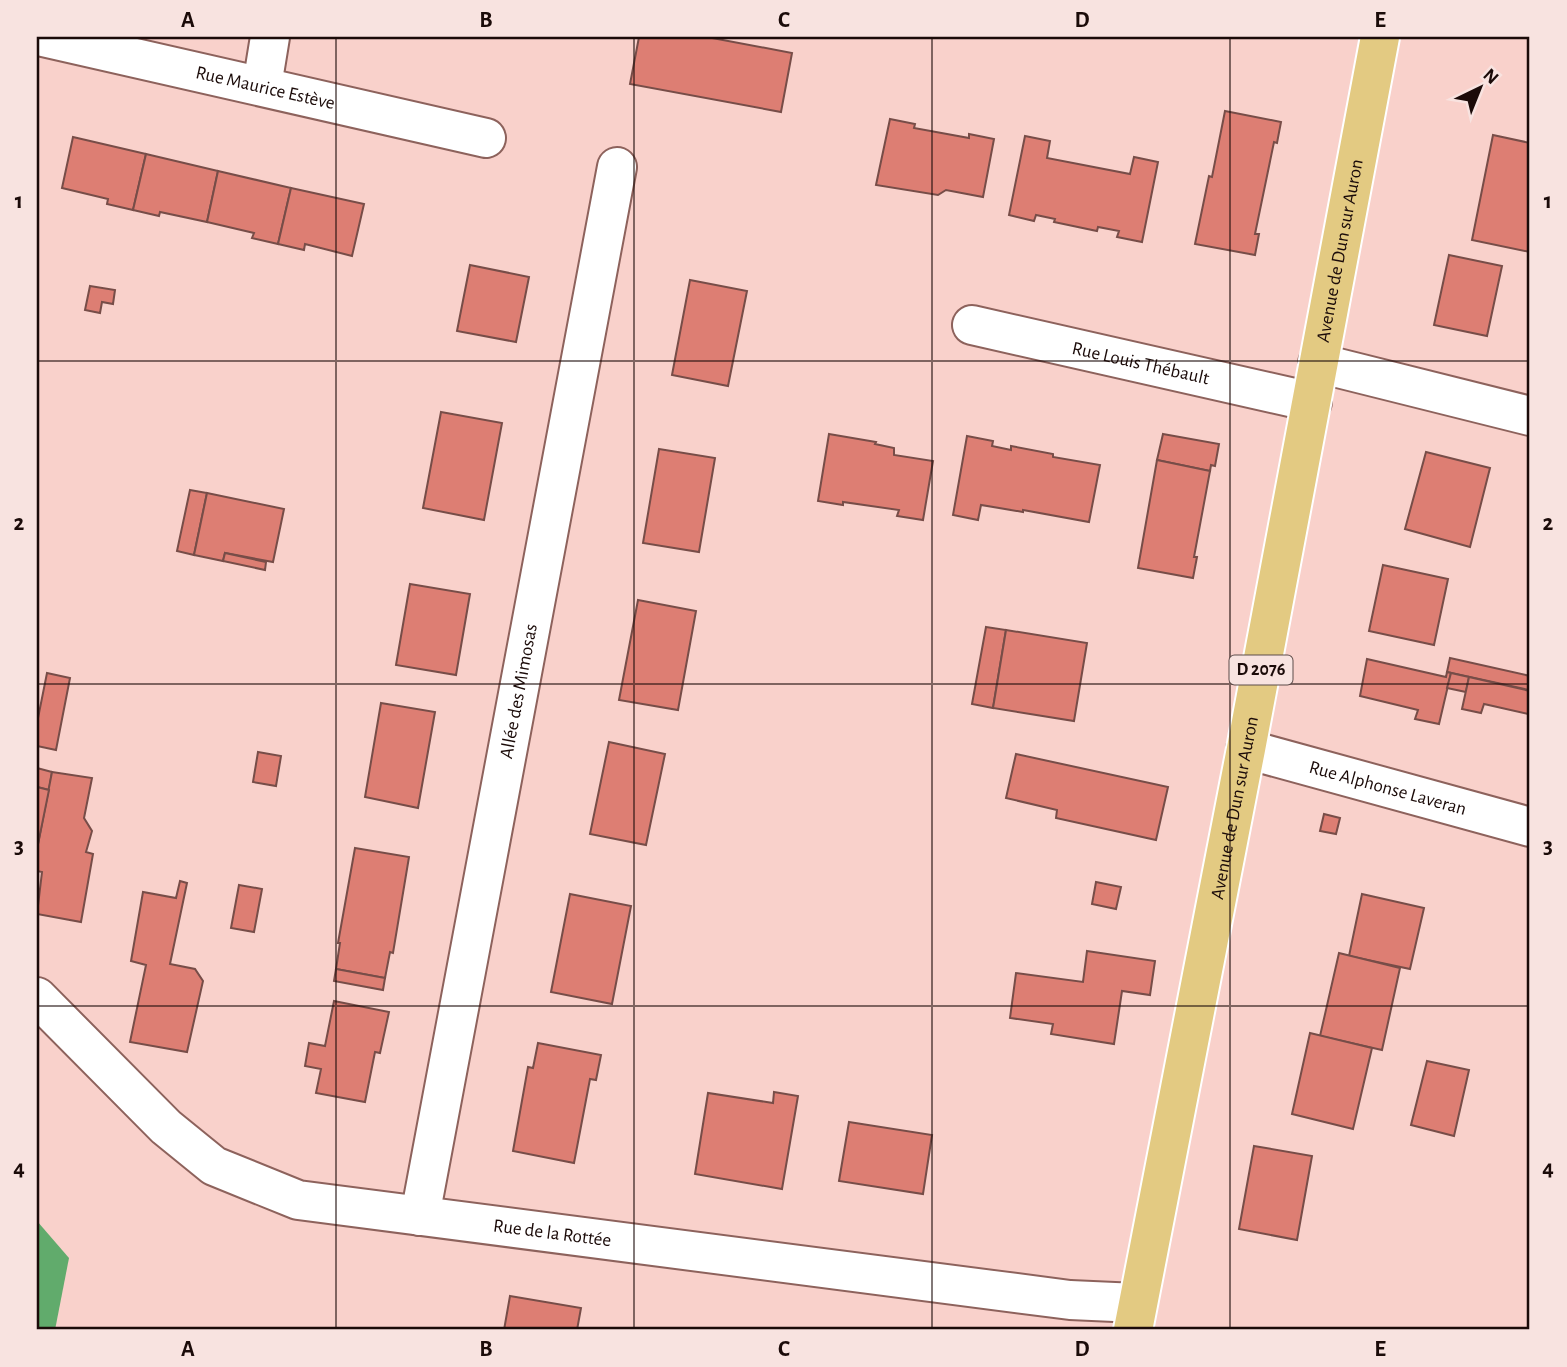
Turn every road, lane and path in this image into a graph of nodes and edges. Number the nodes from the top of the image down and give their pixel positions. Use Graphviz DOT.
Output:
graph roads {
  1 [pos="43,37"];
  2 [pos="270,37"];
  3 [pos="1380,37"];
  4 [pos="262,86"];
  5 [pos="486,138"];
  6 [pos="617,167"];
  7 [pos="972,325"];
  8 [pos="1318,363"];
  9 [pos="1312,402"];
  10 [pos="1530,416"];
  11 [pos="1246,749"];
  12 [pos="1530,827"];
  13 [pos="37,997"];
  14 [pos="420,1216"];
  15 [pos="1135,1317"];
  1 -- 4 [label="street, Rue Maurice Estève"];
  2 -- 4 [label="street"];
  3 -- 8 [label="main road, Avenue de Dun sur Auron / D 2076"];
  4 -- 5 [label="street, Rue Maurice Estève"];
  6 -- 14 [label="street, Allée des Mimosas"];
  7 -- 9 [label="street, Rue Louis Thébault"];
  8 -- 9 [label="main road, Avenue de Dun sur Auron / D 2076"];
  8 -- 10 [label="street"];
  9 -- 11 [label="main road, Avenue de Dun sur Auron / D 2076"];
  11 -- 12 [label="street, Rue Alphonse Laveran"];
  11 -- 15 [label="main road, Avenue de Dun sur Auron / D 2076"];
  13 -- 14 [label="street, Rue de la Rottée"];
  14 -- 15 [label="street, Rue de la Rottée"];
}
